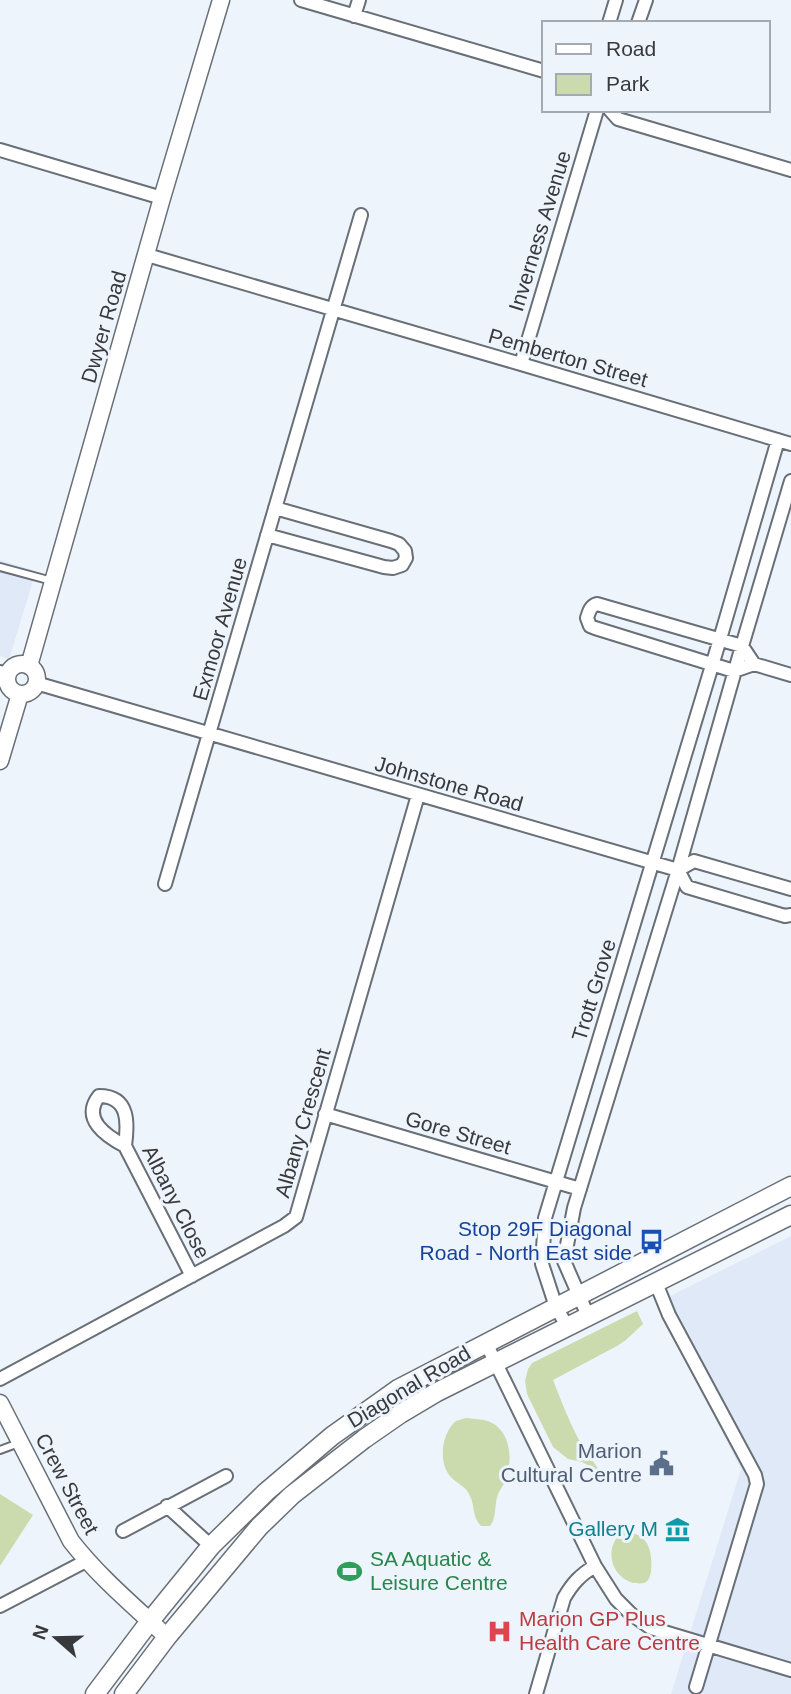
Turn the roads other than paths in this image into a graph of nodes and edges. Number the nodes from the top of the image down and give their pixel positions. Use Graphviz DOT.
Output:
graph roads {
  1 [pos="221,0"];
  2 [pos="300,0"];
  3 [pos="359,0"];
  4 [pos="616,0"];
  5 [pos="646,0"];
  6 [pos="354,16"];
  7 [pos="610,21"];
  8 [pos="639,21"];
  9 [pos="542,70"];
  10 [pos="596,112"];
  11 [pos="612,112"];
  12 [pos="0,150"];
  13 [pos="791,170"];
  14 [pos="162,198"];
  15 [pos="361,215"];
  16 [pos="147,255"];
  17 [pos="333,310"];
  18 [pos="521,364"];
  19 [pos="778,440"];
  20 [pos="791,444"];
  21 [pos="791,481"];
  22 [pos="275,508"];
  23 [pos="267,535"];
  24 [pos="0,567"];
  25 [pos="53,581"];
  26 [pos="720,639"];
  27 [pos="742,646"];
  28 [pos="754,664"];
  29 [pos="712,665"];
  30 [pos="29,666"];
  31 [pos="734,671"];
  32 [pos="4,673"];
  33 [pos="791,675"];
  34 [pos="36,683"];
  35 [pos="20,694"];
  36 [pos="209,733"];
  37 [pos="0,761"];
  38 [pos="418,795"];
  39 [pos="653,863"];
  40 [pos="678,870"];
  41 [pos="165,884"];
  42 [pos="791,889"];
  43 [pos="791,915"];
  44 [pos="325,1114"];
  45 [pos="125,1146"];
  46 [pos="556,1182"];
  47 [pos="791,1186"];
  48 [pos="580,1189"];
  49 [pos="791,1215"];
  50 [pos="192,1276"];
  51 [pos="656,1283"];
  52 [pos="579,1295"];
  53 [pos="556,1307"];
  54 [pos="588,1316"];
  55 [pos="567,1326"];
  56 [pos="485,1343"];
  57 [pos="495,1362"];
  58 [pos="0,1379"];
  59 [pos="0,1403"];
  60 [pos="20,1443"];
  61 [pos="0,1450"];
  62 [pos="226,1476"];
  63 [pos="167,1506"];
  64 [pos="123,1531"];
  65 [pos="211,1546"];
  66 [pos="86,1561"];
  67 [pos="595,1566"];
  68 [pos="0,1606"];
  69 [pos="150,1621"];
  70 [pos="167,1637"];
  71 [pos="709,1646"];
  72 [pos="791,1670"];
  73 [pos="696,1687"];
  74 [pos="95,1694"];
  75 [pos="124,1694"];
  76 [pos="536,1694"];
  1 -- 14 [label="street, Dwyer Road"];
  2 -- 6 [label="street"];
  3 -- 6 [label="street"];
  4 -- 7 [label="street"];
  5 -- 8 [label="street"];
  6 -- 9 [label="street"];
  10 -- 18 [label="street, Inverness Avenue"];
  11 -- 13 [label="street"];
  12 -- 14 [label="street"];
  14 -- 16 [label="street, Dwyer Road"];
  15 -- 17 [label="street"];
  16 -- 17 [label="street, Pemberton Street"];
  16 -- 25 [label="street, Dwyer Road"];
  17 -- 18 [label="street, Pemberton Street"];
  17 -- 22 [label="street, Exmoor Avenue"];
  18 -- 19 [label="street, Pemberton Street"];
  19 -- 20 [label="street, Pemberton Street"];
  19 -- 26 [label="street, Trott Grove"];
  21 -- 27 [label="street"];
  22 -- 23 [label="street, Exmoor Avenue"];
  22 -- 23 [label="street, Exmoor Avenue"];
  23 -- 36 [label="street, Exmoor Avenue"];
  24 -- 25 [label="lane"];
  25 -- 30 [label="street, Dwyer Road"];
  26 -- 27 [label="street"];
  26 -- 29 [label="street, Trott Grove"];
  26 -- 29 [label="street"];
  27 -- 28 [label="street"];
  27 -- 31 [label="street"];
  28 -- 31 [label="street"];
  28 -- 33 [label="street"];
  29 -- 31 [label="street"];
  29 -- 39 [label="street, Trott Grove"];
  30 -- 32 [label="street"];
  30 -- 34 [label="street"];
  31 -- 40 [label="street"];
  32 -- 35 [label="street"];
  34 -- 35 [label="street"];
  34 -- 36 [label="street, Johnstone Road"];
  35 -- 37 [label="street"];
  36 -- 38 [label="street, Johnstone Road"];
  36 -- 41 [label="street"];
  38 -- 39 [label="street, Johnstone Road"];
  38 -- 44 [label="street, Albany Crescent"];
  39 -- 40 [label="street, Johnstone Road"];
  39 -- 46 [label="street, Trott Grove"];
  40 -- 42 [label="street"];
  40 -- 43 [label="street"];
  40 -- 48 [label="street"];
  44 -- 46 [label="street, Gore Street"];
  44 -- 50 [label="street, Albany Crescent"];
  45 -- 50 [label="street, Albany Close"];
  46 -- 48 [label="street, Gore Street"];
  46 -- 53 [label="street, Trott Grove"];
  47 -- 52 [label="main road, Diagonal Road"];
  48 -- 52 [label="street"];
  49 -- 51 [label="main road, Diagonal Road"];
  50 -- 58 [label="street, Albany Crescent"];
  51 -- 54 [label="main road, Diagonal Road"];
  51 -- 71 [label="street"];
  52 -- 53 [label="main road, Diagonal Road"];
  52 -- 54 [label="street"];
  53 -- 55 [label="street, Trott Grove"];
  53 -- 56 [label="main road, Diagonal Road"];
  54 -- 55 [label="main road, Diagonal Road"];
  55 -- 57 [label="main road, Diagonal Road"];
  56 -- 57 [label="street"];
  56 -- 65 [label="main road, Diagonal Road"];
  57 -- 67 [label="street"];
  57 -- 70 [label="main road, Diagonal Road"];
  59 -- 60 [label="street, Crew Street"];
  60 -- 61 [label="lane"];
  60 -- 66 [label="street, Crew Street"];
  62 -- 63 [label="street"];
  63 -- 64 [label="street"];
  63 -- 65 [label="street"];
  65 -- 69 [label="main road, Diagonal Road"];
  66 -- 68 [label="street"];
  66 -- 69 [label="street, Crew Street"];
  67 -- 71 [label="street"];
  67 -- 76 [label="street"];
  69 -- 70 [label="street, Crew Street"];
  69 -- 74 [label="main road, Diagonal Road"];
  70 -- 75 [label="main road, Diagonal Road"];
  71 -- 72 [label="street"];
  71 -- 73 [label="street"];
}
